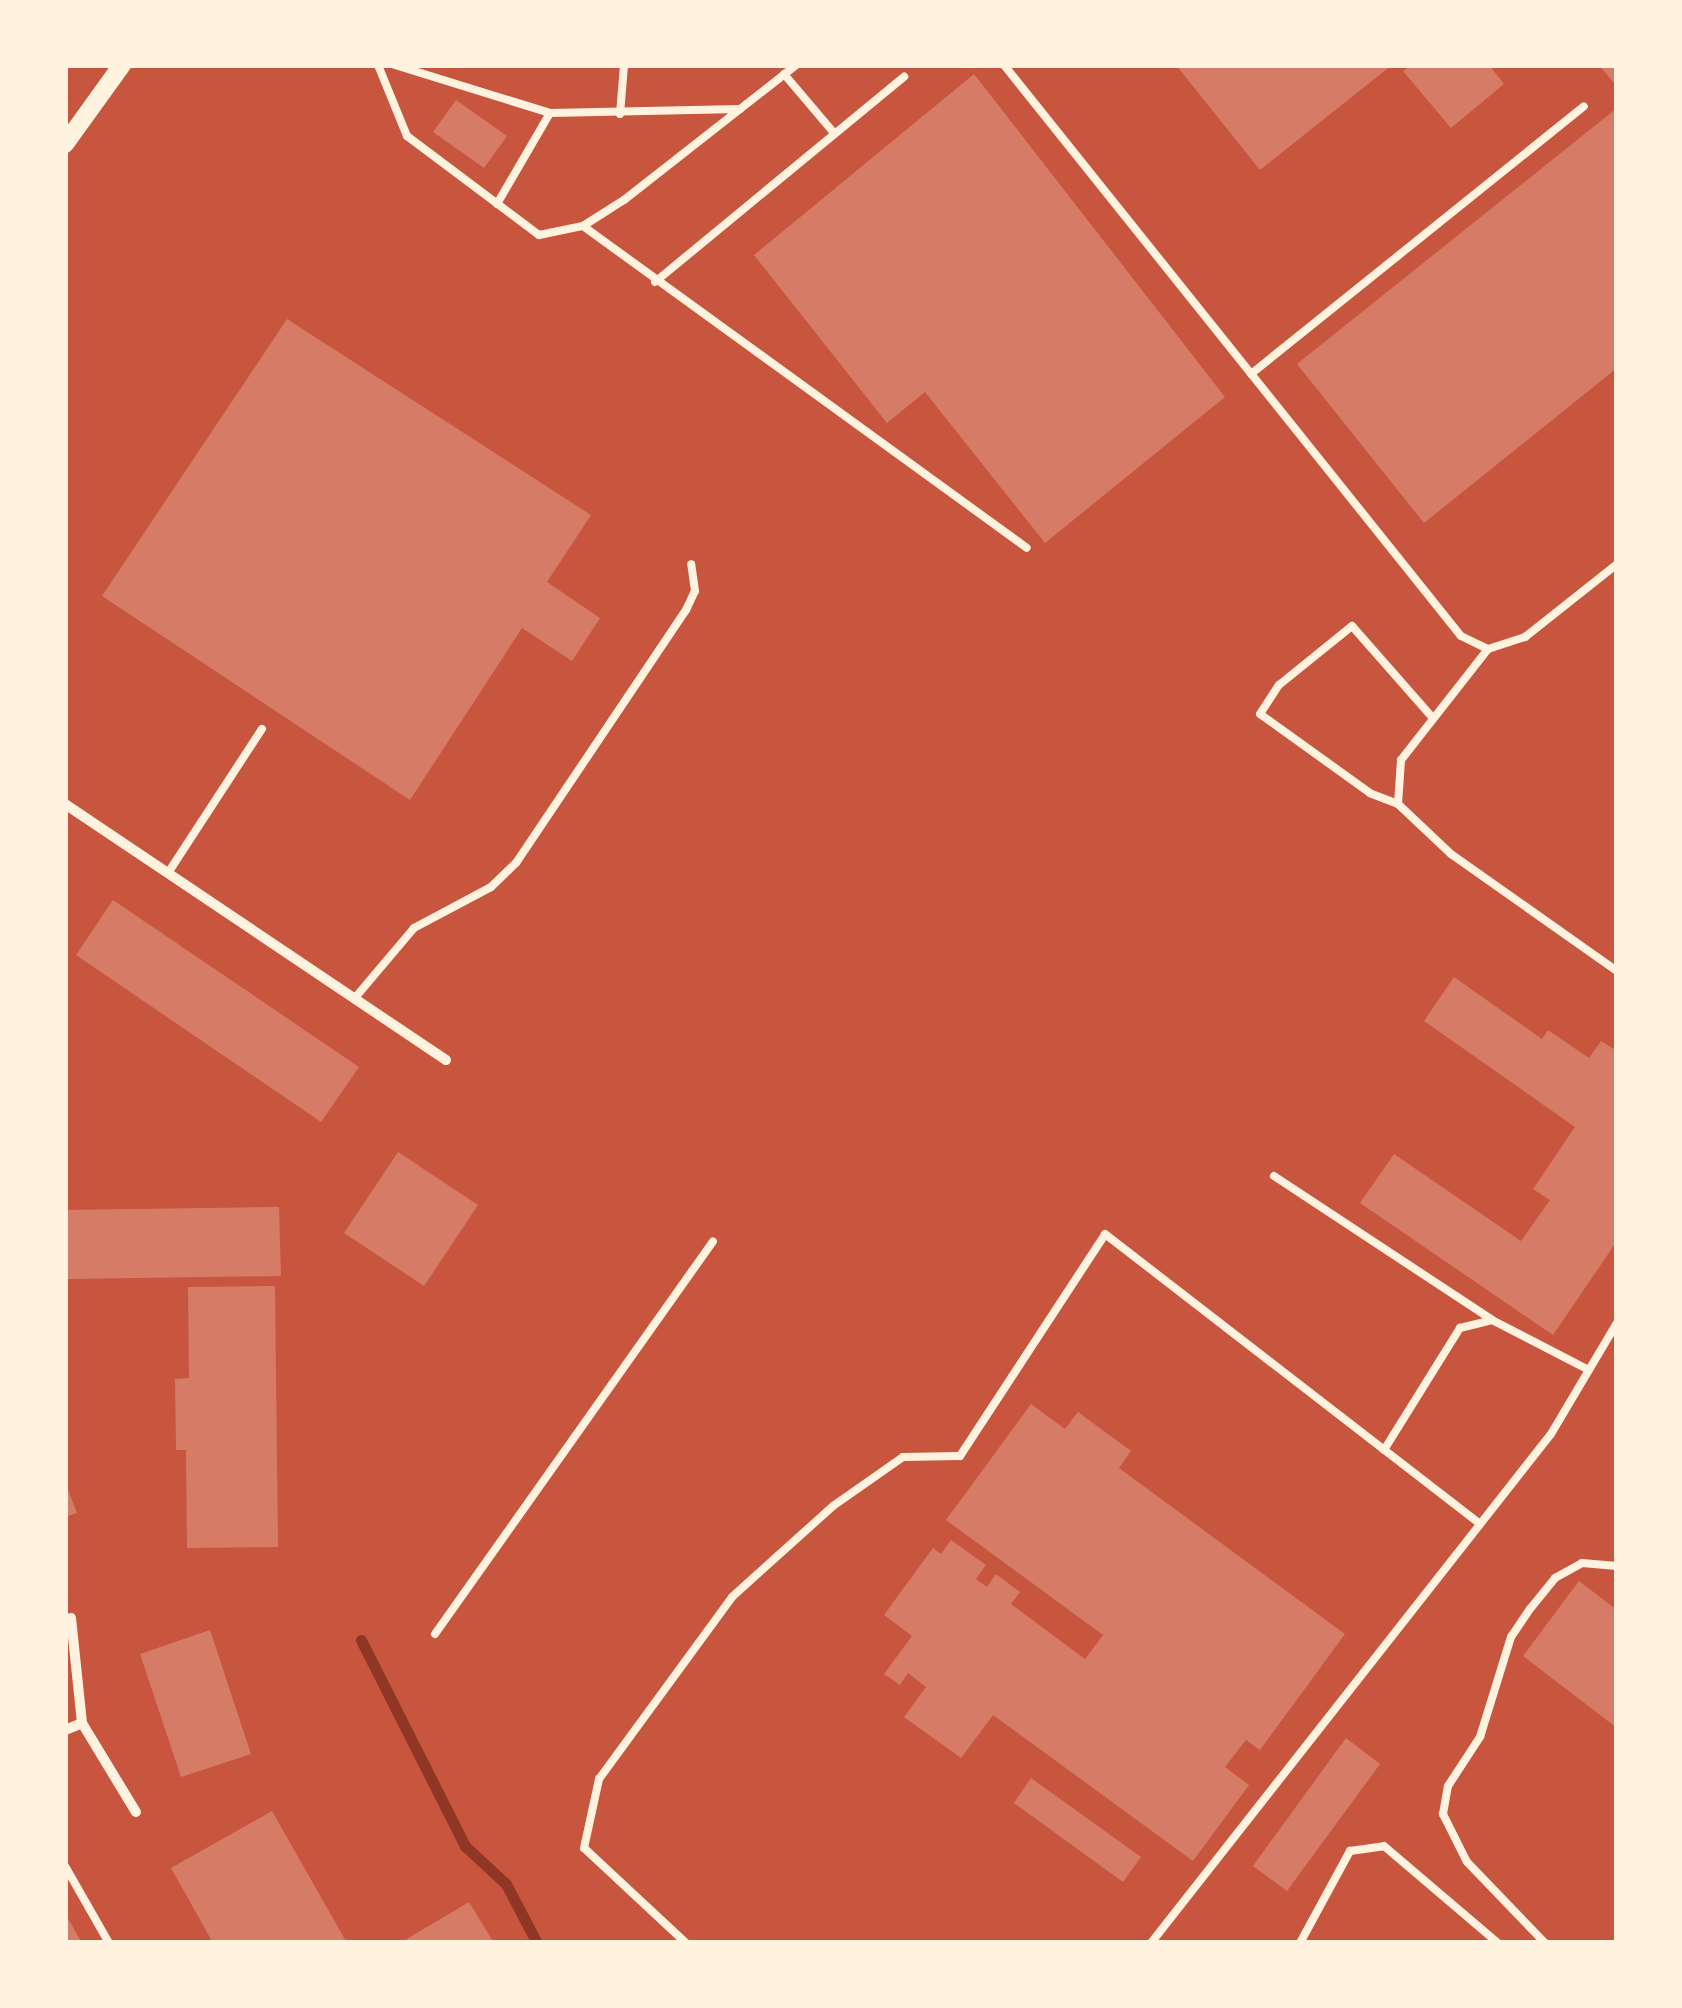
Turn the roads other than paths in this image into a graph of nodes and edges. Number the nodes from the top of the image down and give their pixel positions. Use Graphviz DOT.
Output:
graph roads {
  1 [pos="122,65"];
  2 [pos="378,65"];
  3 [pos="395,65"];
  4 [pos="624,65"];
  5 [pos="796,65"];
  6 [pos="1004,65"];
  7 [pos="784,74"];
  8 [pos="904,77"];
  9 [pos="1584,106"];
  10 [pos="740,109"];
  11 [pos="550,112"];
  12 [pos="620,114"];
  13 [pos="834,134"];
  14 [pos="65,144"];
  15 [pos="497,204"];
  16 [pos="582,226"];
  17 [pos="655,282"];
  18 [pos="1252,374"];
  19 [pos="1027,548"];
  20 [pos="692,564"];
  21 [pos="1617,564"];
  22 [pos="1488,649"];
  23 [pos="1432,717"];
  24 [pos="262,729"];
  25 [pos="65,804"];
  26 [pos="1398,804"];
  27 [pos="168,874"];
  28 [pos="1617,971"];
  29 [pos="354,999"];
  30 [pos="446,1060"];
  31 [pos="1274,1176"];
  32 [pos="713,1241"];
  33 [pos="1492,1320"];
  34 [pos="1617,1322"];
  35 [pos="1589,1370"];
  36 [pos="1384,1450"];
  37 [pos="1480,1524"];
  38 [pos="1617,1566"];
  39 [pos="71,1618"];
  40 [pos="435,1634"];
  41 [pos="82,1724"];
  42 [pos="65,1730"];
  43 [pos="136,1812"];
  44 [pos="65,1866"];
  45 [pos="109,1943"];
  46 [pos="686,1943"];
  47 [pos="1151,1943"];
  48 [pos="1300,1943"];
  49 [pos="1498,1943"];
  50 [pos="1544,1943"];
  1 -- 14 [label="street"];
  2 -- 15 [label="lane"];
  3 -- 11 [label="lane"];
  4 -- 12 [label="lane"];
  5 -- 7 [label="lane"];
  6 -- 18 [label="lane"];
  7 -- 10 [label="lane"];
  7 -- 13 [label="lane"];
  8 -- 13 [label="lane"];
  9 -- 18 [label="lane"];
  10 -- 12 [label="lane"];
  10 -- 16 [label="lane"];
  11 -- 12 [label="lane"];
  11 -- 15 [label="lane"];
  13 -- 17 [label="lane"];
  15 -- 16 [label="lane"];
  16 -- 17 [label="lane"];
  17 -- 19 [label="lane"];
  18 -- 22 [label="lane"];
  20 -- 29 [label="lane"];
  21 -- 22 [label="lane"];
  22 -- 23 [label="lane"];
  23 -- 26 [label="lane"];
  23 -- 26 [label="lane"];
  24 -- 27 [label="lane"];
  25 -- 27 [label="street"];
  26 -- 28 [label="lane"];
  27 -- 29 [label="street"];
  29 -- 30 [label="street"];
  31 -- 33 [label="lane"];
  32 -- 40 [label="lane"];
  33 -- 35 [label="lane"];
  33 -- 36 [label="lane"];
  34 -- 35 [label="lane"];
  35 -- 37 [label="lane"];
  36 -- 37 [label="lane"];
  36 -- 46 [label="lane"];
  37 -- 47 [label="lane"];
  38 -- 50 [label="lane"];
  39 -- 41 [label="street"];
  41 -- 42 [label="street"];
  41 -- 43 [label="street"];
  44 -- 45 [label="lane"];
  48 -- 49 [label="lane"];
}
